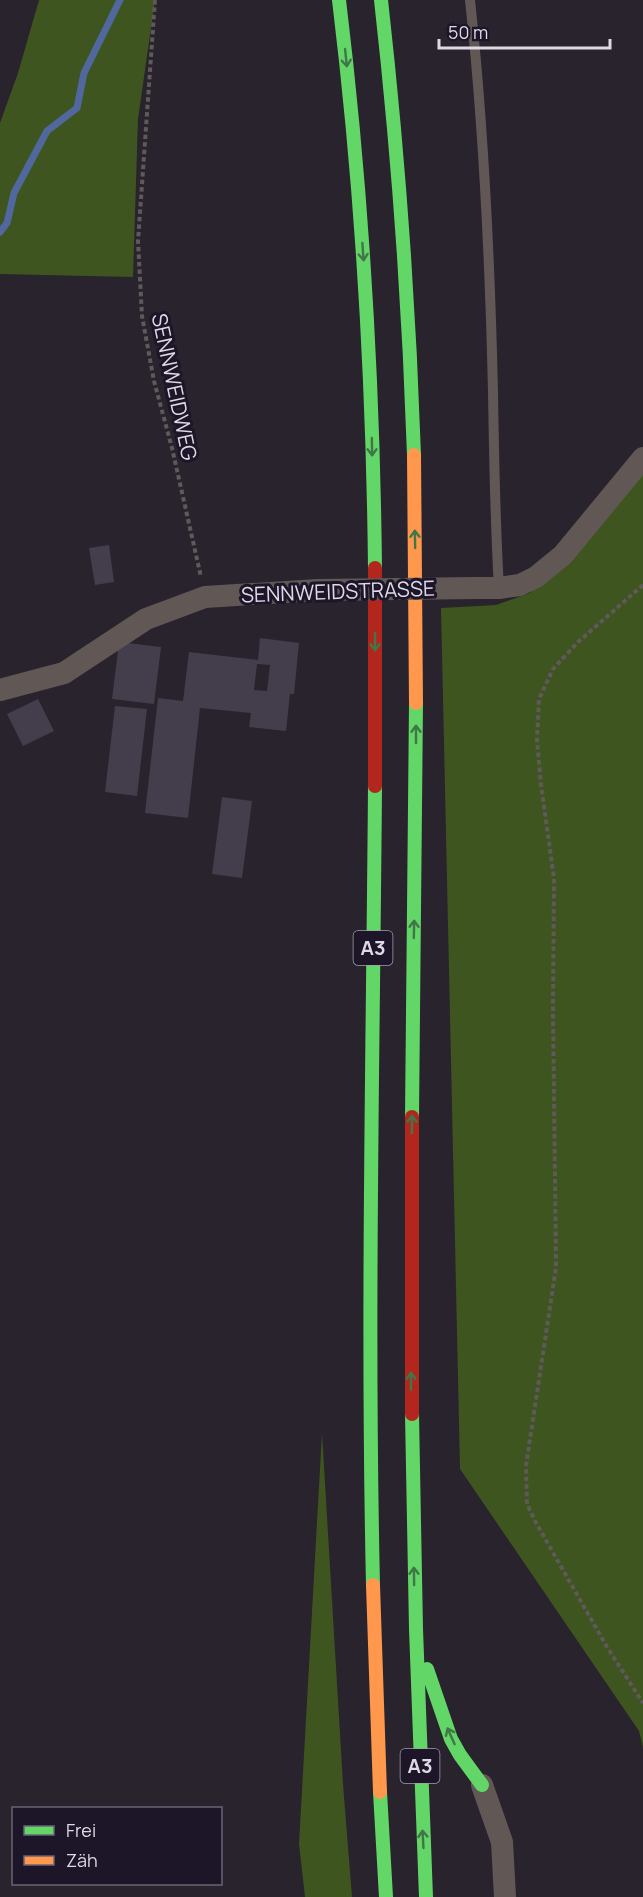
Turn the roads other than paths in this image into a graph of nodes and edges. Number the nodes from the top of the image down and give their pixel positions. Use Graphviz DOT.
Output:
graph roads {
  1 [pos="339,0"];
  2 [pos="381,0"];
  3 [pos="470,0"];
  4 [pos="643,458"];
  5 [pos="499,588"];
  6 [pos="0,690"];
  7 [pos="415,1635"];
  8 [pos="482,1785"];
  9 [pos="386,1897"];
  10 [pos="426,1897"];
  11 [pos="505,1897"];
  1 -- 9 [label="highway, A3, one-way"];
  7 -- 2 [label="highway, A3, one-way"];
  3 -- 5 [label="lane"];
  4 -- 5 [label="street, SENNWEIDSTRASSE"];
  5 -- 6 [label="street, SENNWEIDSTRASSE, bridge"];
  8 -- 7 [label="highway, one-way"];
  10 -- 7 [label="highway, A3, one-way"];
  8 -- 11 [label="street"];
}
